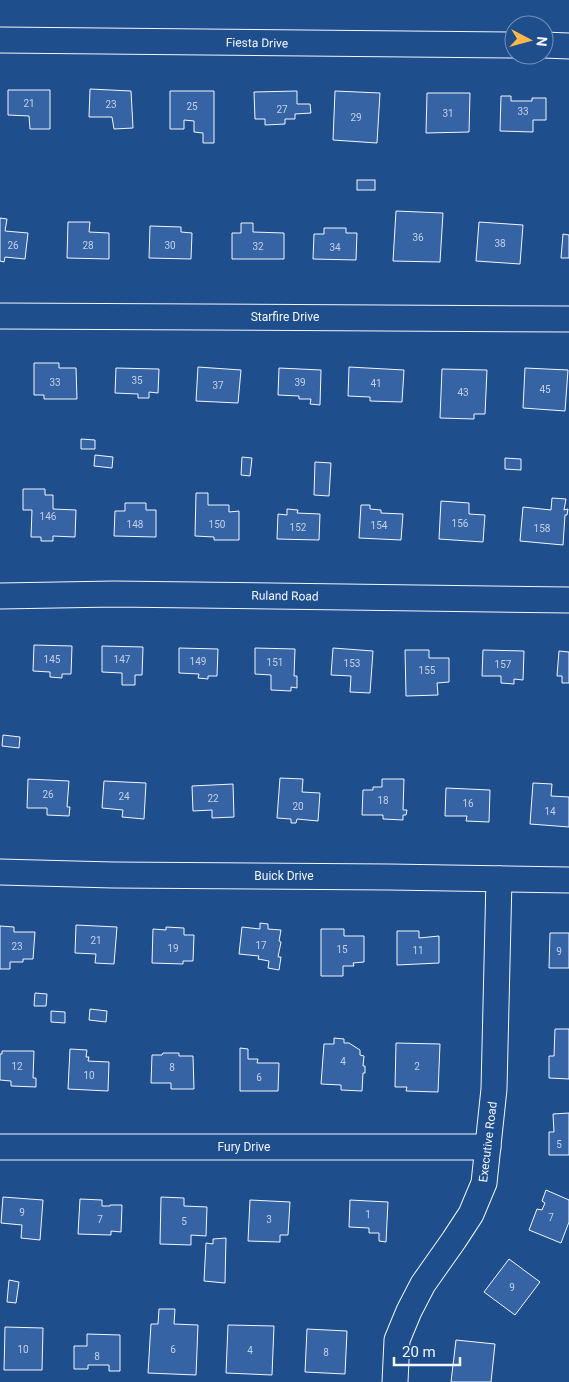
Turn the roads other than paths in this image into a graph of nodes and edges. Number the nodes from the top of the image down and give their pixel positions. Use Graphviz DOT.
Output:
graph roads {
  1 [pos="0,40"];
  2 [pos="504,45"];
  3 [pos="554,46"];
  4 [pos="569,46"];
  5 [pos="0,316"];
  6 [pos="569,319"];
  7 [pos="0,596"];
  8 [pos="569,600"];
  9 [pos="0,872"];
  10 [pos="499,879"];
  11 [pos="569,880"];
  12 [pos="0,1147"];
  13 [pos="488,1147"];
  14 [pos="395,1382"];
  1 -- 2 [label="street, Fiesta Drive"];
  3 -- 4 [label="street"];
  5 -- 6 [label="street, Starfire Drive"];
  7 -- 8 [label="street, Ruland Road"];
  9 -- 10 [label="street, Buick Drive"];
  10 -- 11 [label="street, Buick Drive"];
  10 -- 13 [label="street, Executive Road"];
  12 -- 13 [label="street, Fury Drive"];
  13 -- 14 [label="street, Executive Road"];
}
